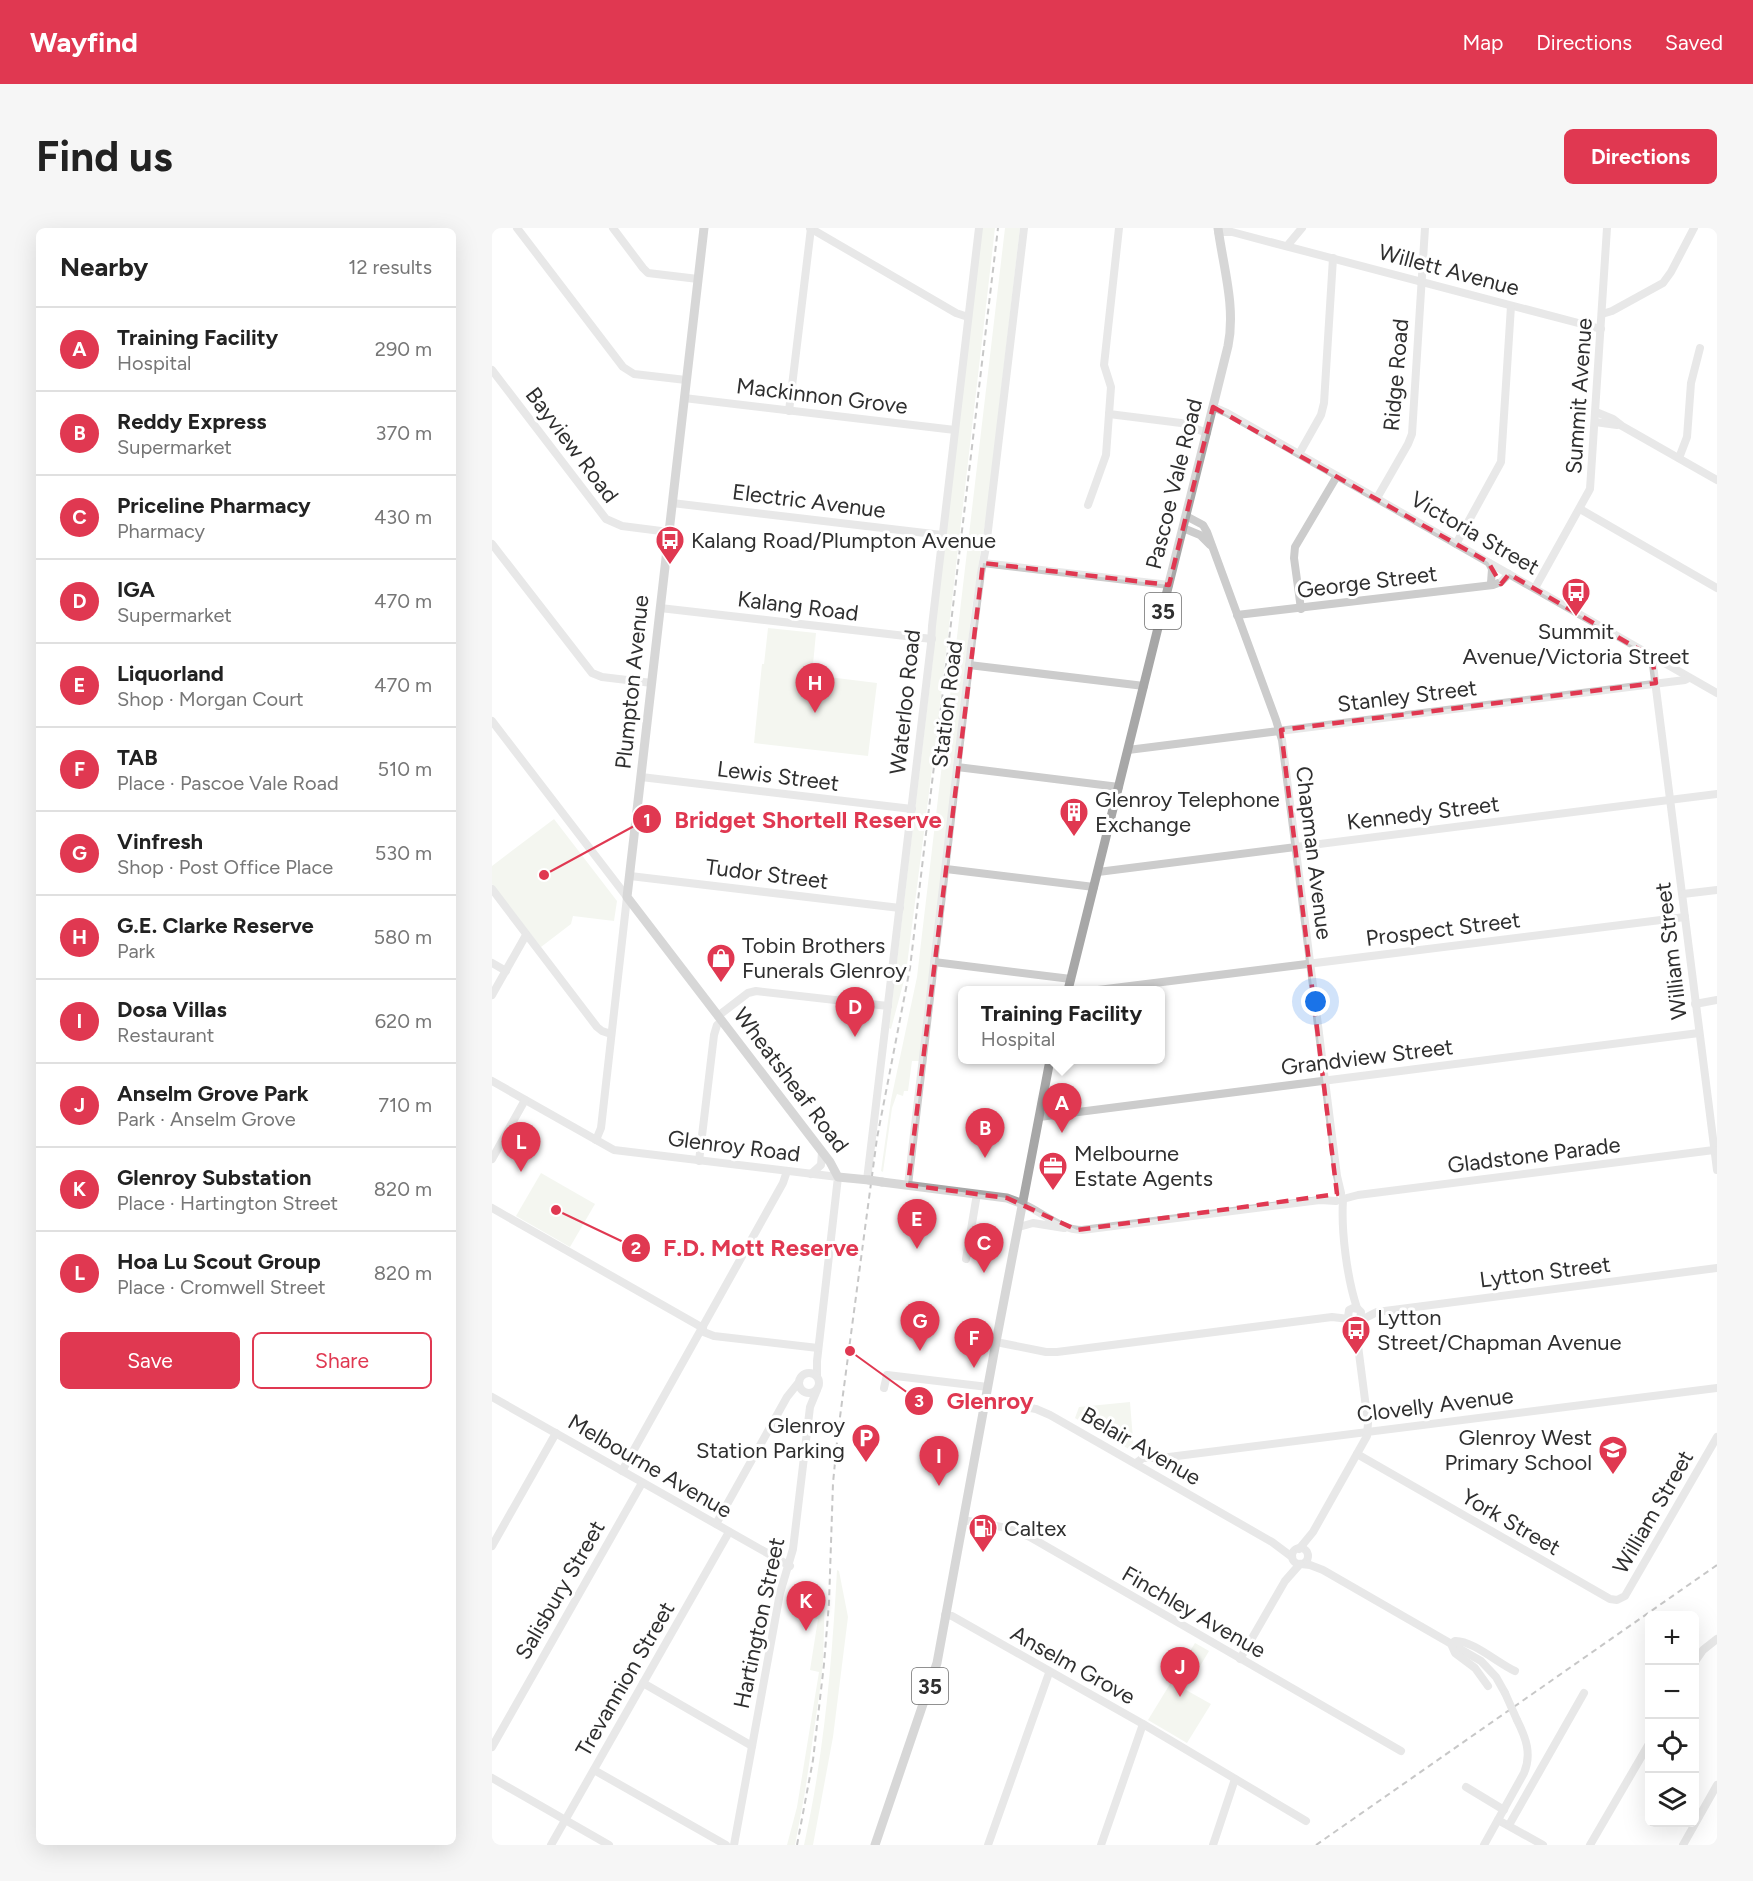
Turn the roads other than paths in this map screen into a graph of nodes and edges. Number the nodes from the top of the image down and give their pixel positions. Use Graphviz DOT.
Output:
graph roads {
  1 [pos="517,228"];
  2 [pos="613,228"];
  3 [pos="704,228"];
  4 [pos="810,228"];
  5 [pos="979,228"];
  6 [pos="1024,228"];
  7 [pos="1119,228"];
  8 [pos="1302,228"];
  9 [pos="1425,228"];
  10 [pos="1607,228"];
  11 [pos="1695,228"];
  12 [pos="1218,230"];
  13 [pos="1287,246"];
  14 [pos="1333,258"];
  15 [pos="698,279"];
  16 [pos="1422,282"];
  17 [pos="1511,306"];
  18 [pos="1602,314"];
  19 [pos="968,317"];
  20 [pos="1601,329"];
  21 [pos="1700,348"];
  22 [pos="492,370"];
  23 [pos="686,380"];
  24 [pos="684,398"];
  25 [pos="1213,407"];
  26 [pos="789,411"];
  27 [pos="1596,412"];
  28 [pos="1109,414"];
  29 [pos="1595,422"];
  30 [pos="1622,426"];
  31 [pos="955,429"];
  32 [pos="1207,433"];
  33 [pos="1299,454"];
  34 [pos="1679,458"];
  35 [pos="1337,476"];
  36 [pos="1717,480"];
  37 [pos="1377,498"];
  38 [pos="672,503"];
  39 [pos="1088,505"];
  40 [pos="1580,509"];
  41 [pos="1186,516"];
  42 [pos="1184,528"];
  43 [pos="669,532"];
  44 [pos="942,535"];
  45 [pos="492,544"];
  46 [pos="1456,544"];
  47 [pos="1211,546"];
  48 [pos="1488,562"];
  49 [pos="983,563"];
  50 [pos="1506,573"];
  51 [pos="1488,584"];
  52 [pos="1169,585"];
  53 [pos="1535,588"];
  54 [pos="1717,588"];
  55 [pos="660,608"];
  56 [pos="1301,609"];
  57 [pos="1238,618"];
  58 [pos="932,639"];
  59 [pos="1652,657"];
  60 [pos="969,665"];
  61 [pos="1689,678"];
  62 [pos="652,683"];
  63 [pos="1656,683"];
  64 [pos="1144,686"];
  65 [pos="1717,693"];
  66 [pos="492,721"];
  67 [pos="1280,730"];
  68 [pos="1128,750"];
  69 [pos="957,767"];
  70 [pos="641,777"];
  71 [pos="1119,787"];
  72 [pos="1717,794"];
  73 [pos="1670,800"];
  74 [pos="912,809"];
  75 [pos="1296,847"];
  76 [pos="946,869"];
  77 [pos="1098,872"];
  78 [pos="630,876"];
  79 [pos="1094,887"];
  80 [pos="492,889"];
  81 [pos="1717,890"];
  82 [pos="1683,894"];
  83 [pos="627,897"];
  84 [pos="900,908"];
  85 [pos="1685,917"];
  86 [pos="526,935"];
  87 [pos="934,962"];
  88 [pos="492,963"];
  89 [pos="1310,964"];
  90 [pos="506,971"];
  91 [pos="1071,979"];
  92 [pos="1069,986"];
  93 [pos="1131,986"];
  94 [pos="492,995"];
  95 [pos="1717,1000"];
  96 [pos="1695,1004"];
  97 [pos="888,1006"];
  98 [pos="720,1018"];
  99 [pos="1699,1033"];
  100 [pos="611,1034"];
  101 [pos="1049,1064"];
  102 [pos="1325,1081"];
  103 [pos="492,1082"];
  104 [pos="1717,1095"];
  105 [pos="1707,1097"];
  106 [pos="525,1100"];
  107 [pos="1039,1117"];
  108 [pos="596,1140"];
  109 [pos="1714,1150"];
  110 [pos="822,1152"];
  111 [pos="492,1159"];
  112 [pos="699,1161"];
  113 [pos="1717,1170"];
  114 [pos="787,1172"];
  115 [pos="811,1174"];
  116 [pos="838,1177"];
  117 [pos="868,1180"];
  118 [pos="908,1185"];
  119 [pos="977,1194"];
  120 [pos="1339,1197"];
  121 [pos="1023,1204"];
  122 [pos="492,1208"];
  123 [pos="1018,1227"];
  124 [pos="1072,1229"];
  125 [pos="966,1259"];
  126 [pos="1717,1268"];
  127 [pos="1354,1309"];
  128 [pos="1377,1312"];
  129 [pos="1332,1317"];
  130 [pos="1355,1320"];
  131 [pos="702,1330"];
  132 [pos="996,1342"];
  133 [pos="818,1348"];
  134 [pos="817,1361"];
  135 [pos="808,1373"];
  136 [pos="817,1376"];
  137 [pos="799,1382"];
  138 [pos="988,1386"];
  139 [pos="1716,1387"];
  140 [pos="884,1388"];
  141 [pos="817,1390"];
  142 [pos="804,1392"];
  143 [pos="492,1397"];
  144 [pos="787,1398"];
  145 [pos="985,1400"];
  146 [pos="810,1407"];
  147 [pos="1368,1431"];
  148 [pos="556,1433"];
  149 [pos="1717,1437"];
  150 [pos="1357,1454"];
  151 [pos="1161,1458"];
  152 [pos="1136,1463"];
  153 [pos="622,1471"];
  154 [pos="1150,1472"];
  155 [pos="642,1483"];
  156 [pos="963,1520"];
  157 [pos="716,1524"];
  158 [pos="729,1532"];
  159 [pos="1313,1533"];
  160 [pos="492,1545"];
  161 [pos="1295,1553"];
  162 [pos="1308,1555"];
  163 [pos="1300,1564"];
  164 [pos="790,1566"];
  165 [pos="1323,1570"];
  166 [pos="1285,1581"];
  167 [pos="1617,1600"];
  168 [pos="945,1615"];
  169 [pos="1717,1639"];
  170 [pos="1451,1644"];
  171 [pos="1699,1657"];
  172 [pos="1240,1659"];
  173 [pos="1515,1671"];
  174 [pos="1049,1673"];
  175 [pos="643,1683"];
  176 [pos="1488,1686"];
  177 [pos="1584,1693"];
  178 [pos="1143,1724"];
  179 [pos="752,1746"];
  180 [pos="492,1747"];
  181 [pos="1401,1751"];
  182 [pos="1645,1751"];
  183 [pos="594,1770"];
  184 [pos="492,1778"];
  185 [pos="1235,1779"];
  186 [pos="1717,1785"];
  187 [pos="1466,1787"];
  188 [pos="1504,1810"];
  189 [pos="565,1820"];
  190 [pos="1498,1820"];
  191 [pos="1306,1821"];
  192 [pos="1509,1826"];
  193 [pos="551,1845"];
  194 [pos="609,1845"];
  195 [pos="726,1845"];
  196 [pos="734,1845"];
  197 [pos="875,1845"];
  198 [pos="988,1845"];
  199 [pos="1101,1845"];
  200 [pos="1213,1845"];
  201 [pos="1484,1845"];
  202 [pos="1543,1845"];
  203 [pos="1590,1845"];
  204 [pos="1683,1845"];
  1 -- 23 [label="street"];
  2 -- 15 [label="street"];
  3 -- 15 [label="main road, Plumpton Avenue"];
  4 -- 19 [label="street"];
  4 -- 26 [label="street"];
  5 -- 19 [label="street, Waterloo Road"];
  6 -- 49 [label="street, Station Road"];
  7 -- 28 [label="street"];
  8 -- 13 [label="street"];
  9 -- 16 [label="street, Ridge Road"];
  10 -- 18 [label="street, Summit Avenue"];
  11 -- 18 [label="street"];
  12 -- 13 [label="street, Willett Avenue"];
  12 -- 25 [label="main road, Pascoe Vale Road / 35"];
  13 -- 14 [label="street, Willett Avenue"];
  14 -- 16 [label="street, Willett Avenue"];
  14 -- 33 [label="street"];
  15 -- 23 [label="main road, Plumpton Avenue"];
  16 -- 17 [label="street, Willett Avenue"];
  16 -- 37 [label="street, Ridge Road"];
  17 -- 20 [label="street, Willett Avenue"];
  17 -- 46 [label="street"];
  18 -- 20 [label="street, Summit Avenue"];
  19 -- 31 [label="street, Waterloo Road"];
  20 -- 27 [label="street, Summit Avenue"];
  21 -- 34 [label="street"];
  22 -- 43 [label="street, Bayview Road"];
  23 -- 24 [label="main road, Plumpton Avenue"];
  24 -- 26 [label="street, Mackinnon Grove"];
  24 -- 38 [label="main road, Plumpton Avenue"];
  25 -- 32 [label="main road, Pascoe Vale Road / 35"];
  25 -- 33 [label="street, Victoria Street"];
  26 -- 31 [label="street, Mackinnon Grove"];
  27 -- 29 [label="street, Summit Avenue"];
  27 -- 30 [label="street"];
  28 -- 32 [label="street"];
  28 -- 39 [label="street"];
  29 -- 30 [label="street"];
  29 -- 40 [label="street, Summit Avenue"];
  30 -- 34 [label="street"];
  31 -- 44 [label="street, Waterloo Road"];
  32 -- 41 [label="main road, Pascoe Vale Road / 35"];
  33 -- 35 [label="street, Victoria Street"];
  34 -- 36 [label="street"];
  35 -- 37 [label="street, Victoria Street"];
  35 -- 56 [label="street"];
  37 -- 46 [label="street, Victoria Street"];
  38 -- 43 [label="main road, Plumpton Avenue"];
  38 -- 44 [label="street, Electric Avenue"];
  40 -- 53 [label="street, Summit Avenue"];
  40 -- 54 [label="street"];
  41 -- 42 [label="main road, Pascoe Vale Road / 35"];
  41 -- 47 [label="street, Chapman Avenue"];
  42 -- 47 [label="street"];
  42 -- 52 [label="main road, Pascoe Vale Road / 35"];
  43 -- 55 [label="main road, Plumpton Avenue"];
  44 -- 58 [label="street, Waterloo Road"];
  45 -- 62 [label="street"];
  46 -- 48 [label="street, Victoria Street"];
  47 -- 57 [label="street, Chapman Avenue"];
  48 -- 50 [label="street, Victoria Street"];
  48 -- 51 [label="street"];
  49 -- 52 [label="street"];
  49 -- 60 [label="street, Station Road"];
  50 -- 51 [label="street, George Street"];
  50 -- 53 [label="street, Victoria Street"];
  51 -- 56 [label="street, George Street"];
  52 -- 64 [label="main road, Pascoe Vale Road / 35"];
  53 -- 59 [label="street, Victoria Street"];
  55 -- 58 [label="street, Kalang Road"];
  55 -- 62 [label="main road, Plumpton Avenue"];
  56 -- 57 [label="street, George Street"];
  57 -- 67 [label="street, Chapman Avenue"];
  58 -- 74 [label="street, Waterloo Road"];
  59 -- 61 [label="street, Victoria Street"];
  59 -- 63 [label="street, William Street"];
  60 -- 64 [label="street"];
  60 -- 69 [label="street, Station Road"];
  61 -- 63 [label="street, Stanley Street"];
  61 -- 65 [label="street, Victoria Street"];
  62 -- 70 [label="main road, Plumpton Avenue"];
  63 -- 67 [label="street, Stanley Street"];
  63 -- 73 [label="street, William Street"];
  64 -- 68 [label="main road, Pascoe Vale Road / 35"];
  66 -- 83 [label="street, Wheatsheaf Road"];
  67 -- 68 [label="street, Stanley Street"];
  67 -- 75 [label="street, Chapman Avenue"];
  68 -- 71 [label="main road, Pascoe Vale Road / 35"];
  69 -- 71 [label="street"];
  69 -- 76 [label="street, Station Road"];
  70 -- 74 [label="street, Lewis Street"];
  70 -- 78 [label="main road, Plumpton Avenue"];
  71 -- 77 [label="main road, Pascoe Vale Road / 35"];
  72 -- 73 [label="street, Kennedy Street"];
  73 -- 75 [label="street, Kennedy Street"];
  73 -- 82 [label="street, William Street"];
  74 -- 84 [label="street, Waterloo Road"];
  75 -- 77 [label="street, Kennedy Street"];
  75 -- 89 [label="street, Chapman Avenue"];
  76 -- 79 [label="street"];
  76 -- 87 [label="street, Station Road"];
  77 -- 79 [label="main road, Pascoe Vale Road / 35"];
  78 -- 83 [label="main road, Plumpton Avenue"];
  78 -- 84 [label="street, Tudor Street"];
  79 -- 91 [label="main road, Pascoe Vale Road / 35"];
  80 -- 86 [label="street"];
  81 -- 82 [label="street"];
  82 -- 85 [label="street, William Street"];
  83 -- 98 [label="main road, Wheatsheaf Road"];
  83 -- 100 [label="street, Plumpton Avenue"];
  84 -- 97 [label="street, Waterloo Road"];
  85 -- 89 [label="street, Prospect Street"];
  85 -- 96 [label="street, William Street"];
  86 -- 90 [label="street"];
  86 -- 100 [label="street"];
  87 -- 91 [label="street"];
  87 -- 118 [label="street, Station Road"];
  88 -- 90 [label="street"];
  89 -- 93 [label="street, Prospect Street"];
  89 -- 102 [label="street, Chapman Avenue"];
  90 -- 94 [label="street"];
  91 -- 92 [label="main road, Pascoe Vale Road / 35"];
  95 -- 96 [label="street"];
  96 -- 99 [label="street, William Street"];
  97 -- 98 [label="street"];
  97 -- 117 [label="street, Waterloo Road"];
  98 -- 110 [label="main road, Wheatsheaf Road"];
  98 -- 112 [label="street"];
  99 -- 102 [label="street, Grandview Street"];
  99 -- 105 [label="street, William Street"];
  100 -- 108 [label="street, Plumpton Avenue"];
  101 -- 107 [label="main road, 35"];
  102 -- 107 [label="street, Grandview Street"];
  102 -- 120 [label="street, Chapman Avenue"];
  103 -- 106 [label="street, Glenroy Road"];
  104 -- 105 [label="street"];
  105 -- 109 [label="street, William Street"];
  106 -- 108 [label="street, Glenroy Road"];
  106 -- 111 [label="street"];
  107 -- 121 [label="main road, 35"];
  108 -- 112 [label="street, Glenroy Road"];
  109 -- 113 [label="street, William Street"];
  109 -- 120 [label="street, Gladstone Parade"];
  110 -- 115 [label="street"];
  110 -- 116 [label="main road, Wheatsheaf Road"];
  112 -- 114 [label="street, Glenroy Road"];
  114 -- 115 [label="street, Glenroy Road"];
  114 -- 131 [label="street"];
  115 -- 116 [label="street, Glenroy Road"];
  116 -- 117 [label="main road, Glenroy Road"];
  116 -- 133 [label="street"];
  117 -- 118 [label="main road, Glenroy Road, bridge"];
  118 -- 119 [label="main road, Glenroy Road"];
  119 -- 121 [label="main road, Glenroy Road"];
  119 -- 125 [label="street"];
  120 -- 124 [label="street, Gladstone Parade"];
  120 -- 127 [label="street, Chapman Avenue"];
  121 -- 123 [label="main road, 35"];
  121 -- 124 [label="street, Gladstone Parade"];
  122 -- 131 [label="street"];
  123 -- 124 [label="street"];
  123 -- 132 [label="main road, 35"];
  126 -- 128 [label="street, Lytton Street"];
  127 -- 128 [label="street, Lytton Street"];
  127 -- 129 [label="street, Lytton Street"];
  127 -- 130 [label="street"];
  127 -- 130 [label="street"];
  128 -- 130 [label="street, Lytton Street"];
  129 -- 130 [label="street, Lytton Street"];
  129 -- 132 [label="street, Lytton Street"];
  130 -- 147 [label="street"];
  131 -- 133 [label="street"];
  131 -- 153 [label="street"];
  132 -- 138 [label="main road, 35"];
  133 -- 134 [label="street"];
  134 -- 135 [label="street"];
  134 -- 136 [label="street"];
  135 -- 136 [label="street"];
  135 -- 137 [label="street"];
  136 -- 141 [label="street"];
  137 -- 142 [label="street"];
  137 -- 144 [label="street"];
  138 -- 140 [label="street"];
  138 -- 145 [label="main road, 35"];
  139 -- 147 [label="street, Clovelly Avenue"];
  141 -- 142 [label="street"];
  141 -- 146 [label="street, Hartington Street"];
  142 -- 144 [label="street"];
  142 -- 146 [label="street, Hartington Street"];
  143 -- 148 [label="street, Melbourne Avenue"];
  144 -- 157 [label="street"];
  145 -- 152 [label="street, Belair Avenue"];
  145 -- 156 [label="main road, 35"];
  146 -- 164 [label="street, Hartington Street"];
  147 -- 150 [label="street"];
  147 -- 151 [label="street, Clovelly Avenue"];
  148 -- 153 [label="street, Melbourne Avenue"];
  148 -- 160 [label="street"];
  149 -- 167 [label="street, William Street"];
  150 -- 159 [label="street"];
  150 -- 167 [label="street, York Street"];
  151 -- 152 [label="street, Clovelly Avenue"];
  151 -- 154 [label="street"];
  152 -- 154 [label="street, Belair Avenue"];
  153 -- 155 [label="street, Melbourne Avenue"];
  154 -- 161 [label="street, Belair Avenue"];
  155 -- 157 [label="street, Melbourne Avenue"];
  155 -- 180 [label="street, Salisbury Street"];
  156 -- 168 [label="main road, 35"];
  156 -- 172 [label="street, Finchley Avenue"];
  157 -- 158 [label="street, Melbourne Avenue"];
  158 -- 164 [label="street, Melbourne Avenue"];
  158 -- 175 [label="street, Trevannion Street"];
  159 -- 161 [label="street"];
  159 -- 162 [label="street"];
  161 -- 162 [label="street"];
  161 -- 163 [label="street"];
  161 -- 166 [label="street"];
  162 -- 163 [label="street"];
  162 -- 165 [label="street"];
  163 -- 165 [label="street"];
  163 -- 166 [label="street"];
  164 -- 179 [label="street, Hartington Street"];
  165 -- 170 [label="street"];
  166 -- 172 [label="street"];
  168 -- 174 [label="street, Anselm Grove"];
  168 -- 197 [label="main road, 35"];
  169 -- 171 [label="street"];
  170 -- 173 [label="street"];
  170 -- 176 [label="street"];
  170 -- 188 [label="street, bridge"];
  172 -- 181 [label="street, Finchley Avenue"];
  174 -- 178 [label="street, Anselm Grove"];
  174 -- 198 [label="street"];
  175 -- 179 [label="street"];
  175 -- 183 [label="street, Trevannion Street"];
  177 -- 192 [label="street"];
  178 -- 185 [label="street, Anselm Grove"];
  178 -- 199 [label="street"];
  179 -- 196 [label="street, Hartington Street"];
  182 -- 203 [label="street"];
  183 -- 189 [label="street, Trevannion Street"];
  183 -- 195 [label="street"];
  184 -- 189 [label="street"];
  185 -- 191 [label="street, Anselm Grove"];
  185 -- 200 [label="street"];
  186 -- 204 [label="street"];
  187 -- 188 [label="street"];
  188 -- 190 [label="street"];
  189 -- 193 [label="street, Trevannion Street"];
  189 -- 194 [label="street"];
  190 -- 192 [label="street"];
  190 -- 201 [label="street"];
  192 -- 202 [label="street"];
}
